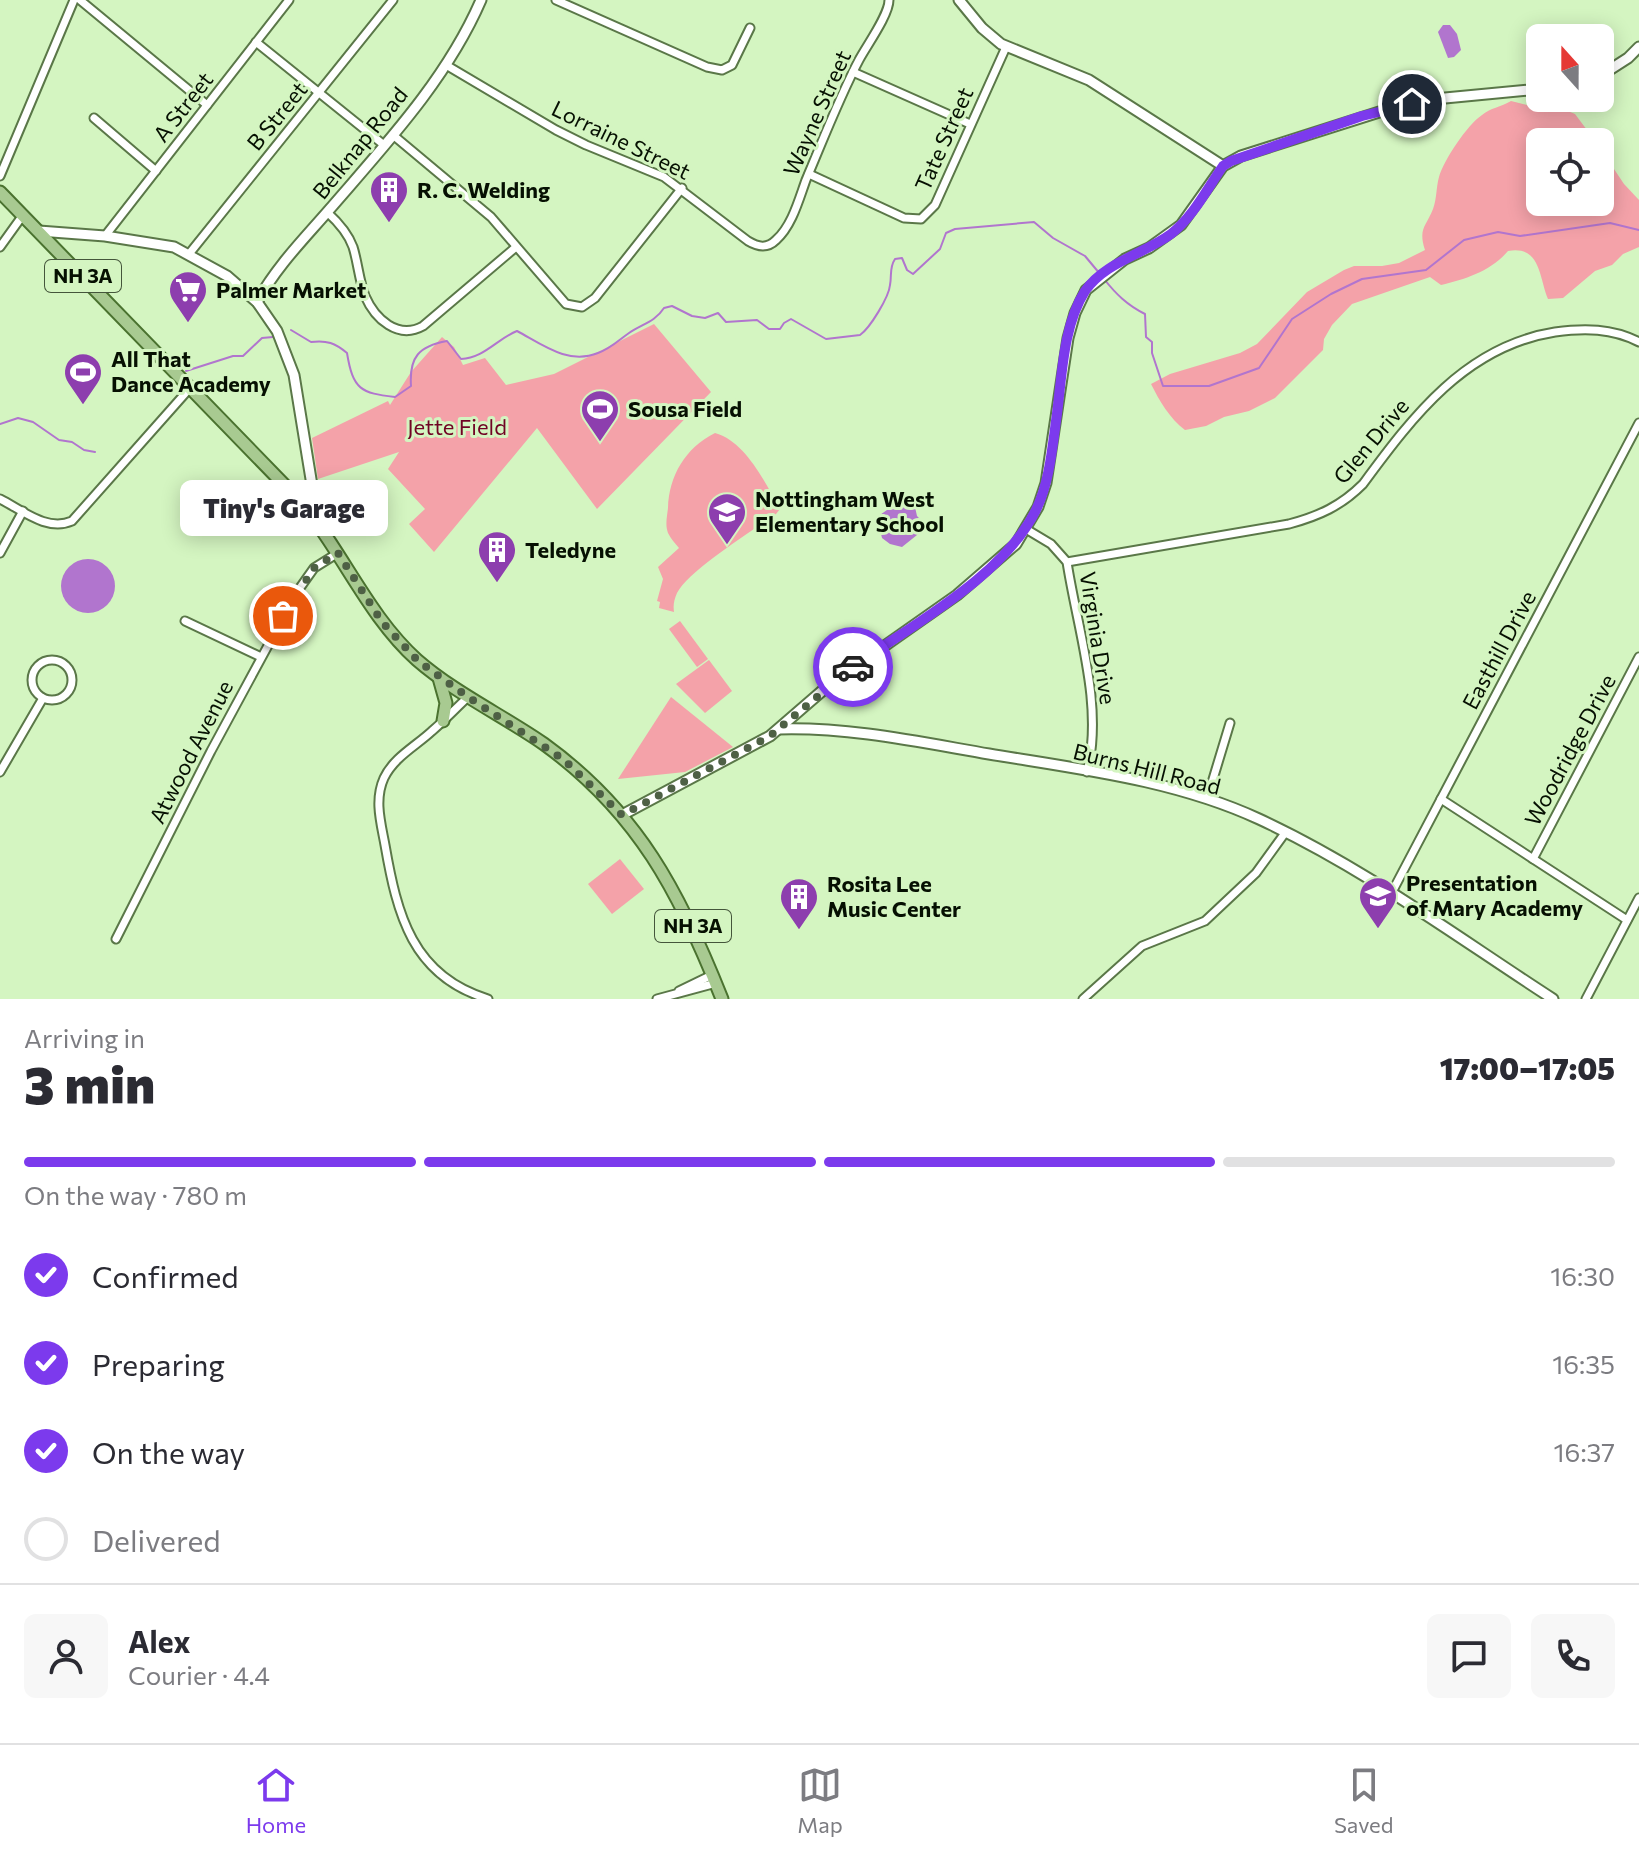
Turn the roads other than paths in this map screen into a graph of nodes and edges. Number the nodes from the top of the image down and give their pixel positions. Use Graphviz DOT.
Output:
graph roads {
  1 [pos="77,0"];
  2 [pos="289,0"];
  3 [pos="393,0"];
  4 [pos="481,0"];
  5 [pos="556,0"];
  6 [pos="889,0"];
  7 [pos="959,0"];
  8 [pos="750,28"];
  9 [pos="256,42"];
  10 [pos="1006,47"];
  11 [pos="1639,47"];
  12 [pos="446,65"];
  13 [pos="1614,67"];
  14 [pos="853,72"];
  15 [pos="1526,90"];
  16 [pos="319,93"];
  17 [pos="207,105"];
  18 [pos="94,118"];
  19 [pos="970,124"];
  20 [pos="393,135"];
  21 [pos="384,145"];
  22 [pos="1223,166"];
  23 [pos="156,171"];
  24 [pos="809,174"];
  25 [pos="0,176"];
  26 [pos="682,188"];
  27 [pos="0,192"];
  28 [pos="327,212"];
  29 [pos="23,215"];
  30 [pos="39,231"];
  31 [pos="105,236"];
  32 [pos="776,241"];
  33 [pos="0,247"];
  34 [pos="516,247"];
  35 [pos="189,254"];
  36 [pos="257,302"];
  37 [pos="1639,342"];
  38 [pos="190,388"];
  39 [pos="1639,423"];
  40 [pos="0,499"];
  41 [pos="23,511"];
  42 [pos="318,522"];
  43 [pos="1026,529"];
  44 [pos="0,553"];
  45 [pos="338,553"];
  46 [pos="1067,562"];
  47 [pos="185,621"];
  48 [pos="261,657"];
  49 [pos="1639,657"];
  50 [pos="439,677"];
  51 [pos="468,697"];
  52 [pos="43,698"];
  53 [pos="443,721"];
  54 [pos="1230,723"];
  55 [pos="779,729"];
  56 [pos="0,772"];
  57 [pos="1087,772"];
  58 [pos="1207,799"];
  59 [pos="1441,799"];
  60 [pos="622,815"];
  61 [pos="1285,833"];
  62 [pos="1533,859"];
  63 [pos="1391,894"];
  64 [pos="1639,898"];
  65 [pos="1627,920"];
  66 [pos="116,939"];
  67 [pos="714,979"];
  68 [pos="488,999"];
  69 [pos="657,999"];
  70 [pos="722,999"];
  71 [pos="1083,999"];
  72 [pos="1553,999"];
  73 [pos="1586,999"];
  1 -- 17 [label="street"];
  1 -- 25 [label="street"];
  2 -- 9 [label="street, A Street"];
  3 -- 16 [label="street, B Street"];
  4 -- 12 [label="street, Belknap Road"];
  5 -- 8 [label="street"];
  6 -- 14 [label="street, Wayne Street"];
  7 -- 10 [label="street"];
  9 -- 16 [label="street"];
  9 -- 17 [label="street, A Street"];
  10 -- 19 [label="street, Tate Street"];
  10 -- 22 [label="street"];
  11 -- 13 [label="street"];
  12 -- 20 [label="street, Belknap Road"];
  12 -- 26 [label="street, Lorraine Street"];
  14 -- 19 [label="street"];
  14 -- 24 [label="street, Wayne Street"];
  15 -- 22 [label="street"];
  16 -- 21 [label="street"];
  16 -- 35 [label="street, B Street"];
  17 -- 23 [label="street, A Street"];
  18 -- 23 [label="street"];
  19 -- 24 [label="street, Tate Street"];
  20 -- 21 [label="street, Belknap Road"];
  20 -- 34 [label="street"];
  21 -- 28 [label="street, Belknap Road"];
  22 -- 43 [label="street"];
  23 -- 31 [label="street, A Street"];
  24 -- 32 [label="street, Wayne Street"];
  26 -- 32 [label="street, Lorraine Street"];
  26 -- 34 [label="street"];
  27 -- 29 [label="main road, NH 3A"];
  28 -- 34 [label="street"];
  28 -- 36 [label="street, Belknap Road"];
  29 -- 30 [label="main road, NH 3A"];
  29 -- 33 [label="street"];
  30 -- 31 [label="street"];
  30 -- 38 [label="main road, NH 3A"];
  31 -- 35 [label="street"];
  35 -- 36 [label="street"];
  36 -- 42 [label="street"];
  37 -- 46 [label="street, Glen Drive"];
  38 -- 41 [label="street"];
  38 -- 42 [label="main road, NH 3A"];
  39 -- 59 [label="street, Easthill Drive"];
  40 -- 41 [label="street"];
  41 -- 44 [label="street"];
  42 -- 45 [label="main road, NH 3A"];
  43 -- 46 [label="street, Virginia Drive"];
  43 -- 55 [label="street"];
  45 -- 48 [label="street, Atwood Avenue"];
  45 -- 50 [label="main road, NH 3A"];
  46 -- 57 [label="street, Virginia Drive"];
  47 -- 48 [label="street"];
  48 -- 66 [label="street, Atwood Avenue"];
  49 -- 62 [label="street, Woodridge Drive"];
  50 -- 51 [label="main road, NH 3A"];
  50 -- 53 [label="main road"];
  51 -- 53 [label="street"];
  51 -- 60 [label="main road, NH 3A"];
  52 -- 52 [label="street"];
  52 -- 56 [label="street"];
  53 -- 68 [label="street"];
  54 -- 58 [label="street"];
  55 -- 57 [label="street, Burns Hill Road"];
  55 -- 60 [label="street"];
  57 -- 58 [label="street, Burns Hill Road"];
  58 -- 61 [label="street, Burns Hill Road"];
  59 -- 62 [label="street"];
  59 -- 63 [label="street, Easthill Drive"];
  60 -- 67 [label="main road, NH 3A"];
  61 -- 63 [label="street, Burns Hill Road"];
  61 -- 71 [label="street"];
  62 -- 65 [label="street"];
  63 -- 72 [label="street, Burns Hill Road"];
  64 -- 65 [label="street"];
  65 -- 73 [label="street"];
  67 -- 69 [label="street"];
  67 -- 70 [label="main road, NH 3A"];
}
